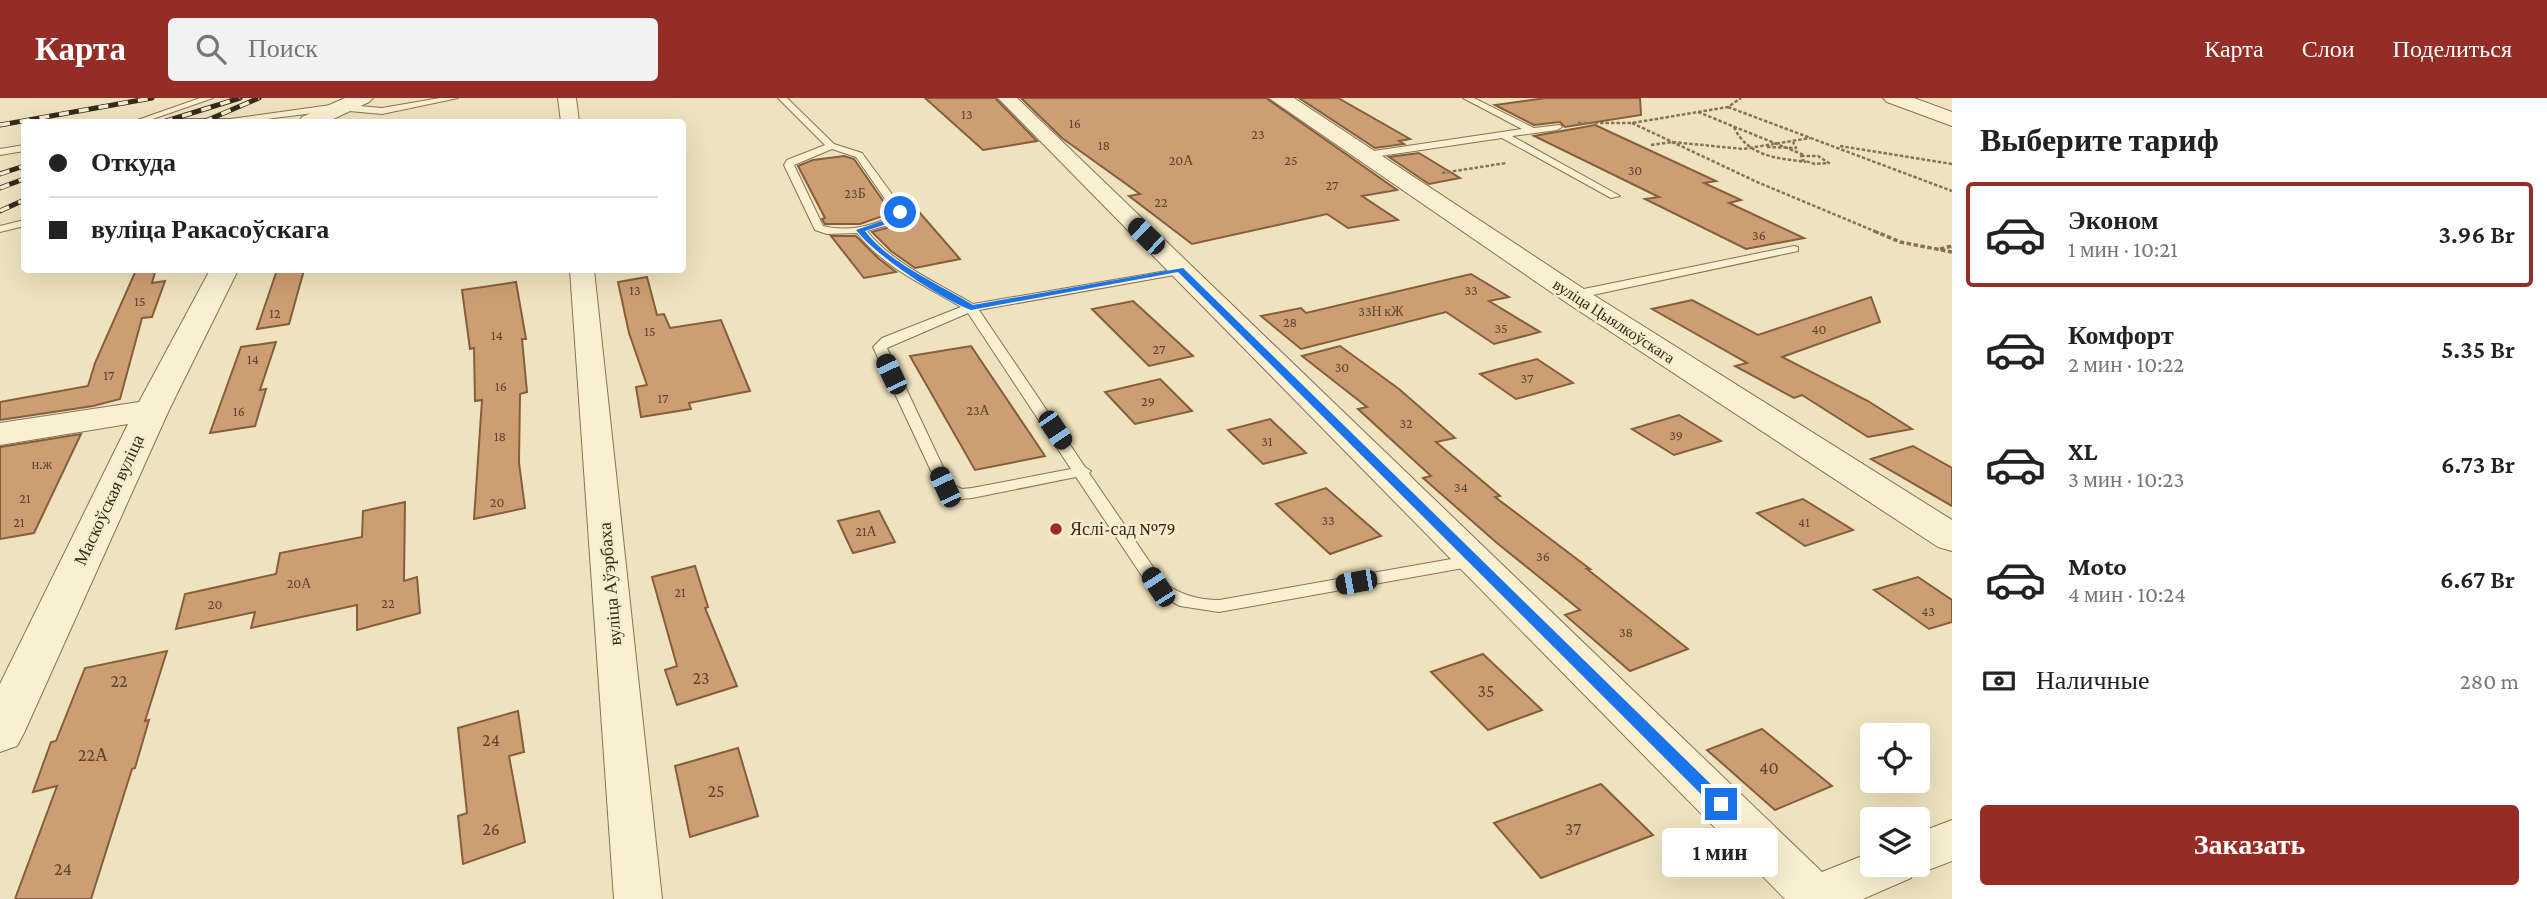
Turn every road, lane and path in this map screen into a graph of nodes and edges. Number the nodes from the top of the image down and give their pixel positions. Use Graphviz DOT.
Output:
graph roads {
  1 [pos="208,98"];
  2 [pos="362,98"];
  3 [pos="454,98"];
  4 [pos="567,98"];
  5 [pos="782,98"];
  6 [pos="1007,98"];
  7 [pos="1279,98"];
  8 [pos="1467,98"];
  9 [pos="1741,98"];
  10 [pos="1894,98"];
  11 [pos="338,107"];
  12 [pos="1728,107"];
  13 [pos="1697,112"];
  14 [pos="146,119"];
  15 [pos="250,119"];
  16 [pos="316,119"];
  17 [pos="569,119"];
  18 [pos="1952,119"];
  19 [pos="1632,123"];
  20 [pos="1557,127"];
  21 [pos="1734,127"];
  22 [pos="1533,131"];
  23 [pos="1503,135"];
  24 [pos="1811,138"];
  25 [pos="1793,141"];
  26 [pos="1672,142"];
  27 [pos="1777,144"];
  28 [pos="1651,145"];
  29 [pos="1829,145"];
  30 [pos="831,146"];
  31 [pos="1763,146"];
  32 [pos="21,148"];
  33 [pos="1748,148"];
  34 [pos="1791,150"];
  35 [pos="0,152"];
  36 [pos="1367,155"];
  37 [pos="1804,155"];
  38 [pos="1544,158"];
  39 [pos="1806,162"];
  40 [pos="1952,164"];
  41 [pos="1403,180"];
  42 [pos="1952,191"];
  43 [pos="1615,196"];
  44 [pos="21,224"];
  45 [pos="0,229"];
  46 [pos="860,230"];
  47 [pos="1952,246"];
  48 [pos="1794,249"];
  49 [pos="1939,250"];
  50 [pos="1952,253"];
  51 [pos="1180,270"];
  52 [pos="222,273"];
  53 [pos="582,273"];
  54 [pos="1574,295"];
  55 [pos="971,308"];
  56 [pos="152,410"];
  57 [pos="0,434"];
  58 [pos="1083,471"];
  59 [pos="1952,538"];
  60 [pos="1474,561"];
  61 [pos="0,733"];
  62 [pos="1952,840"];
  63 [pos="1930,849"];
  64 [pos="1863,877"];
  65 [pos="1814,898"];
  66 [pos="638,899"];
  1 -- 14 [label="lane"];
  2 -- 11 [label="street"];
  3 -- 11 [label="lane"];
  4 -- 17 [label="street"];
  5 -- 30 [label="lane"];
  6 -- 51 [label="street"];
  7 -- 36 [label="street, вуліца Цыялкоўскага"];
  8 -- 22 [label="lane"];
  9 -- 12 [label="path"];
  10 -- 18 [label="street"];
  11 -- 15 [label="lane"];
  11 -- 16 [label="street"];
  12 -- 13 [label="path"];
  12 -- 24 [label="path"];
  13 -- 19 [label="path"];
  13 -- 21 [label="path"];
  19 -- 20 [label="path"];
  19 -- 26 [label="path"];
  20 -- 22 [label="lane"];
  21 -- 27 [label="path"];
  21 -- 33 [label="path"];
  22 -- 23 [label="lane"];
  23 -- 36 [label="lane"];
  23 -- 38 [label="lane"];
  24 -- 25 [label="path"];
  24 -- 29 [label="path"];
  25 -- 27 [label="path"];
  25 -- 34 [label="path"];
  26 -- 28 [label="path"];
  26 -- 33 [label="path"];
  26 -- 49 [label="path"];
  27 -- 31 [label="path"];
  27 -- 34 [label="path"];
  29 -- 40 [label="path"];
  29 -- 42 [label="path"];
  30 -- 46 [label="lane"];
  30 -- 46 [label="lane"];
  31 -- 33 [label="path"];
  31 -- 34 [label="path"];
  32 -- 35 [label="lane"];
  33 -- 39 [label="path"];
  34 -- 37 [label="path"];
  36 -- 41 [label="street, вуліца Цыялкоўскага"];
  37 -- 39 [label="path"];
  37 -- 39 [label="path"];
  38 -- 41 [label="path"];
  38 -- 43 [label="lane"];
  41 -- 54 [label="street, вуліца Цыялкоўскага"];
  44 -- 45 [label="lane"];
  46 -- 55 [label="lane"];
  47 -- 49 [label="path"];
  48 -- 54 [label="lane"];
  49 -- 50 [label="path"];
  51 -- 55 [label="lane"];
  51 -- 60 [label="street"];
  52 -- 56 [label="street, Маскоўская вуліца"];
  53 -- 66 [label="street, вуліца Аўэрбаха"];
  54 -- 59 [label="street, вуліца Цыялкоўскага"];
  55 -- 58 [label="lane"];
  55 -- 58 [label="lane"];
  56 -- 57 [label="street"];
  56 -- 61 [label="street, Маскоўская вуліца"];
  58 -- 60 [label="lane"];
  60 -- 65 [label="street"];
  62 -- 63 [label="street"];
  64 -- 65 [label="street"];
}
